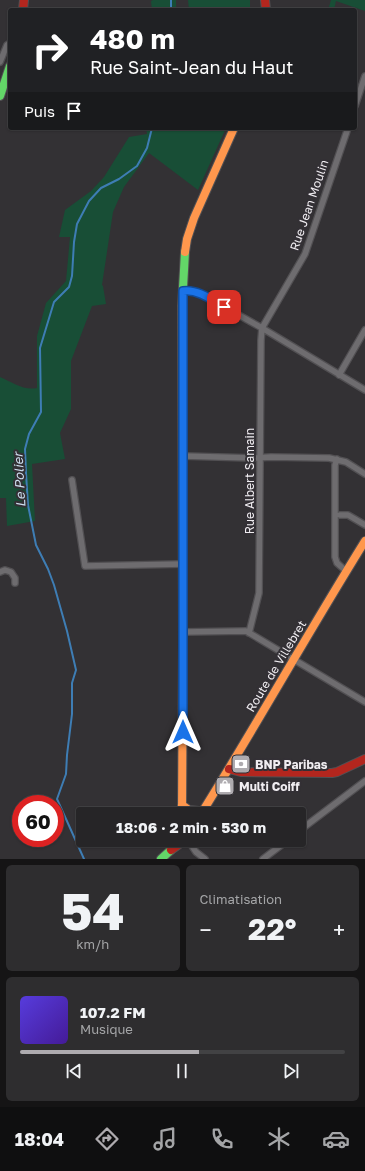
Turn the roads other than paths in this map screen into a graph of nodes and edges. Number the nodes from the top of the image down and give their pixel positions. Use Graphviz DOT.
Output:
graph roads {
  1 [pos="8,44"];
  2 [pos="0,62"];
  3 [pos="8,72"];
  4 [pos="365,76"];
  5 [pos="0,96"];
  6 [pos="357,100"];
  7 [pos="233,130"];
  8 [pos="347,130"];
  9 [pos="183,291"];
  10 [pos="262,328"];
  11 [pos="365,330"];
  12 [pos="339,375"];
  13 [pos="365,390"];
  14 [pos="183,456"];
  15 [pos="260,458"];
  16 [pos="337,459"];
  17 [pos="365,474"];
  18 [pos="72,480"];
  19 [pos="340,515"];
  20 [pos="365,525"];
  21 [pos="365,541"];
  22 [pos="183,564"];
  23 [pos="346,571"];
  24 [pos="0,572"];
  25 [pos="15,583"];
  26 [pos="183,632"];
  27 [pos="249,633"];
  28 [pos="294,659"];
  29 [pos="365,702"];
  30 [pos="365,759"];
  31 [pos="229,769"];
  32 [pos="365,782"];
  33 [pos="182,805"];
  34 [pos="185,807"];
  35 [pos="204,807"];
  36 [pos="306,826"];
  37 [pos="173,847"];
  38 [pos="176,847"];
  39 [pos="192,847"];
  40 [pos="279,847"];
  41 [pos="171,850"];
  42 [pos="161,859"];
  43 [pos="205,859"];
  44 [pos="263,859"];
  1 -- 2 [label="street"];
  3 -- 5 [label="main road"];
  4 -- 6 [label="street"];
  7 -- 9 [label="main road"];
  8 -- 10 [label="street, Rue Jean Moulin"];
  9 -- 10 [label="street"];
  9 -- 14 [label="main road"];
  10 -- 12 [label="street"];
  10 -- 15 [label="street, Rue Albert Samain"];
  11 -- 12 [label="street"];
  12 -- 13 [label="street"];
  14 -- 15 [label="street"];
  14 -- 22 [label="main road"];
  15 -- 16 [label="street"];
  15 -- 27 [label="street, Rue Albert Samain"];
  16 -- 17 [label="street"];
  16 -- 23 [label="street"];
  18 -- 22 [label="street"];
  19 -- 20 [label="street"];
  21 -- 23 [label="main road, Route de Villebret"];
  22 -- 26 [label="main road"];
  23 -- 28 [label="main road, Route de Villebret"];
  24 -- 25 [label="street"];
  26 -- 27 [label="street"];
  26 -- 33 [label="main road"];
  27 -- 28 [label="street"];
  28 -- 29 [label="street"];
  28 -- 31 [label="main road, Route de Villebret"];
  30 -- 31 [label="main road"];
  31 -- 35 [label="main road, Route de Villebret"];
  32 -- 36 [label="street"];
  33 -- 34 [label="main road"];
  37 -- 41 [label="main road"];
  38 -- 41 [label="main road"];
  39 -- 43 [label="street"];
  40 -- 44 [label="street"];
  41 -- 42 [label="main road"];
}
